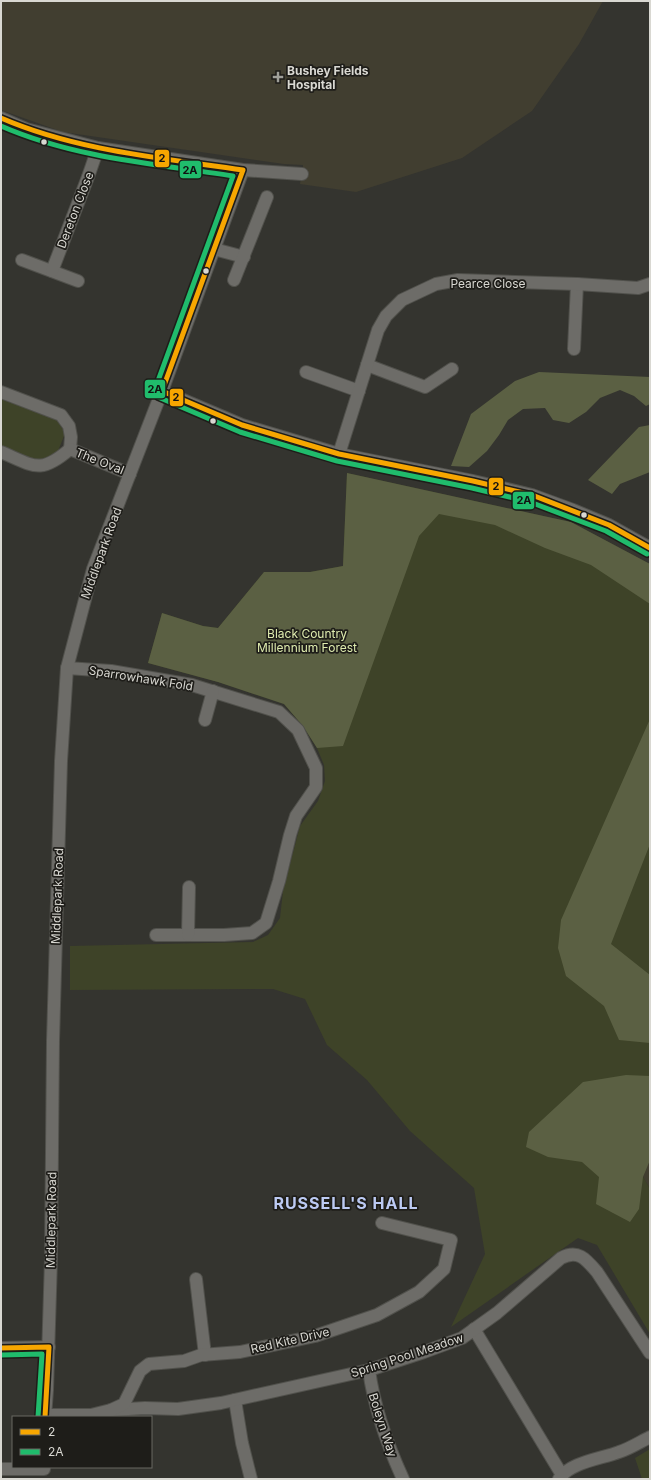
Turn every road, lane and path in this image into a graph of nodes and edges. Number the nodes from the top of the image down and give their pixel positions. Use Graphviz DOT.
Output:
graph roads {
  1 [pos="1,118"];
  2 [pos="98,148"];
  3 [pos="243,170"];
  4 [pos="302,174"];
  5 [pos="267,197"];
  6 [pos="214,249"];
  7 [pos="244,257"];
  8 [pos="22,260"];
  9 [pos="52,271"];
  10 [pos="234,280"];
  11 [pos="78,281"];
  12 [pos="576,284"];
  13 [pos="650,284"];
  14 [pos="574,349"];
  15 [pos="366,365"];
  16 [pos="452,369"];
  17 [pos="306,372"];
  18 [pos="359,390"];
  19 [pos="162,391"];
  20 [pos="1,392"];
  21 [pos="70,449"];
  22 [pos="1,452"];
  23 [pos="339,454"];
  24 [pos="130,474"];
  25 [pos="650,548"];
  26 [pos="67,668"];
  27 [pos="213,691"];
  28 [pos="205,720"];
  29 [pos="189,887"];
  30 [pos="188,934"];
  31 [pos="156,935"];
  32 [pos="382,1223"];
  33 [pos="196,1279"];
  34 [pos="474,1329"];
  35 [pos="49,1347"];
  36 [pos="1,1348"];
  37 [pos="650,1353"];
  38 [pos="205,1355"];
  39 [pos="369,1370"];
  40 [pos="236,1400"];
  41 [pos="111,1410"];
  42 [pos="45,1416"];
  43 [pos="650,1437"];
  44 [pos="1,1469"];
  45 [pos="45,1472"];
  46 [pos="560,1477"];
  47 [pos="251,1479"];
  48 [pos="403,1479"];
  1 -- 2 [label="street"];
  2 -- 3 [label="street"];
  2 -- 9 [label="street, Dereton Close"];
  3 -- 4 [label="street"];
  3 -- 6 [label="street, Middlepark Road"];
  5 -- 7 [label="street"];
  6 -- 7 [label="street"];
  6 -- 19 [label="street, Middlepark Road"];
  7 -- 10 [label="street"];
  8 -- 9 [label="street"];
  9 -- 11 [label="street"];
  12 -- 13 [label="street, Pearce Close"];
  12 -- 14 [label="street"];
  12 -- 15 [label="street, Pearce Close"];
  15 -- 16 [label="street"];
  15 -- 18 [label="street, Pearce Close"];
  17 -- 18 [label="street"];
  18 -- 23 [label="street, Pearce Close"];
  19 -- 23 [label="street"];
  19 -- 24 [label="street, Middlepark Road"];
  20 -- 21 [label="street, The Oval"];
  21 -- 22 [label="street, The Oval"];
  21 -- 24 [label="street, The Oval"];
  23 -- 25 [label="street"];
  24 -- 26 [label="street, Middlepark Road"];
  26 -- 27 [label="street, Sparrowhawk Fold"];
  26 -- 35 [label="street, Middlepark Road"];
  27 -- 28 [label="street"];
  27 -- 30 [label="street, Sparrowhawk Fold"];
  29 -- 30 [label="street"];
  30 -- 31 [label="street, Sparrowhawk Fold"];
  32 -- 38 [label="street, Red Kite Drive"];
  33 -- 38 [label="street"];
  34 -- 37 [label="street, Spring Pool Meadow"];
  34 -- 39 [label="street, Spring Pool Meadow"];
  34 -- 46 [label="street"];
  35 -- 36 [label="street"];
  35 -- 42 [label="street, Middlepark Road"];
  38 -- 41 [label="street, Red Kite Drive"];
  39 -- 40 [label="street, Spring Pool Meadow"];
  39 -- 48 [label="street, Boleyn Way"];
  40 -- 41 [label="street, Spring Pool Meadow"];
  40 -- 47 [label="street"];
  41 -- 42 [label="street, Red Kite Drive"];
  43 -- 46 [label="street"];
  44 -- 45 [label="street"];
}
